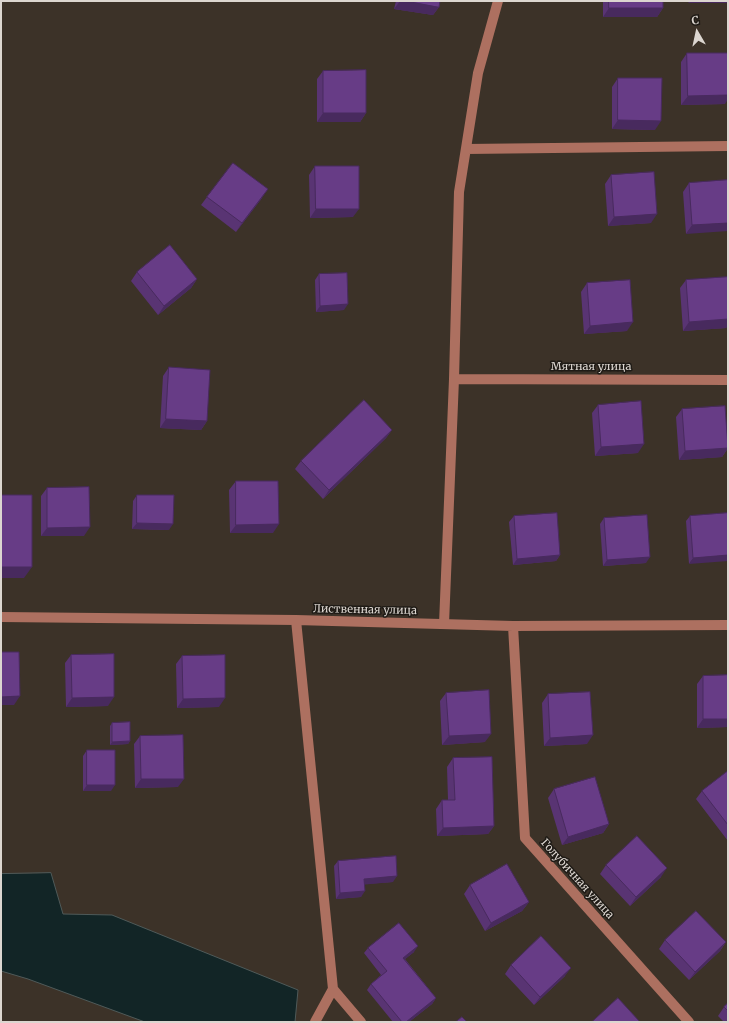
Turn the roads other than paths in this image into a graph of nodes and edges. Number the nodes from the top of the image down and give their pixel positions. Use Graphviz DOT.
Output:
graph roads {
  1 [pos="498,1"];
  2 [pos="728,146"];
  3 [pos="466,150"];
  4 [pos="454,380"];
  5 [pos="728,380"];
  6 [pos="1,617"];
  7 [pos="296,620"];
  8 [pos="444,624"];
  9 [pos="728,625"];
  10 [pos="513,626"];
  11 [pos="333,989"];
  12 [pos="315,1022"];
  13 [pos="361,1022"];
  14 [pos="689,1022"];
  1 -- 3 [label="street"];
  2 -- 3 [label="street"];
  3 -- 4 [label="street"];
  4 -- 5 [label="street, Мятная улица"];
  4 -- 8 [label="street"];
  6 -- 7 [label="street, Лиственная улица"];
  7 -- 8 [label="street, Лиственная улица"];
  7 -- 11 [label="street"];
  8 -- 10 [label="street, Лиственная улица"];
  9 -- 10 [label="street, Лиственная улица"];
  10 -- 14 [label="street, Голубичная улица"];
  11 -- 12 [label="street"];
  11 -- 13 [label="street"];
}
